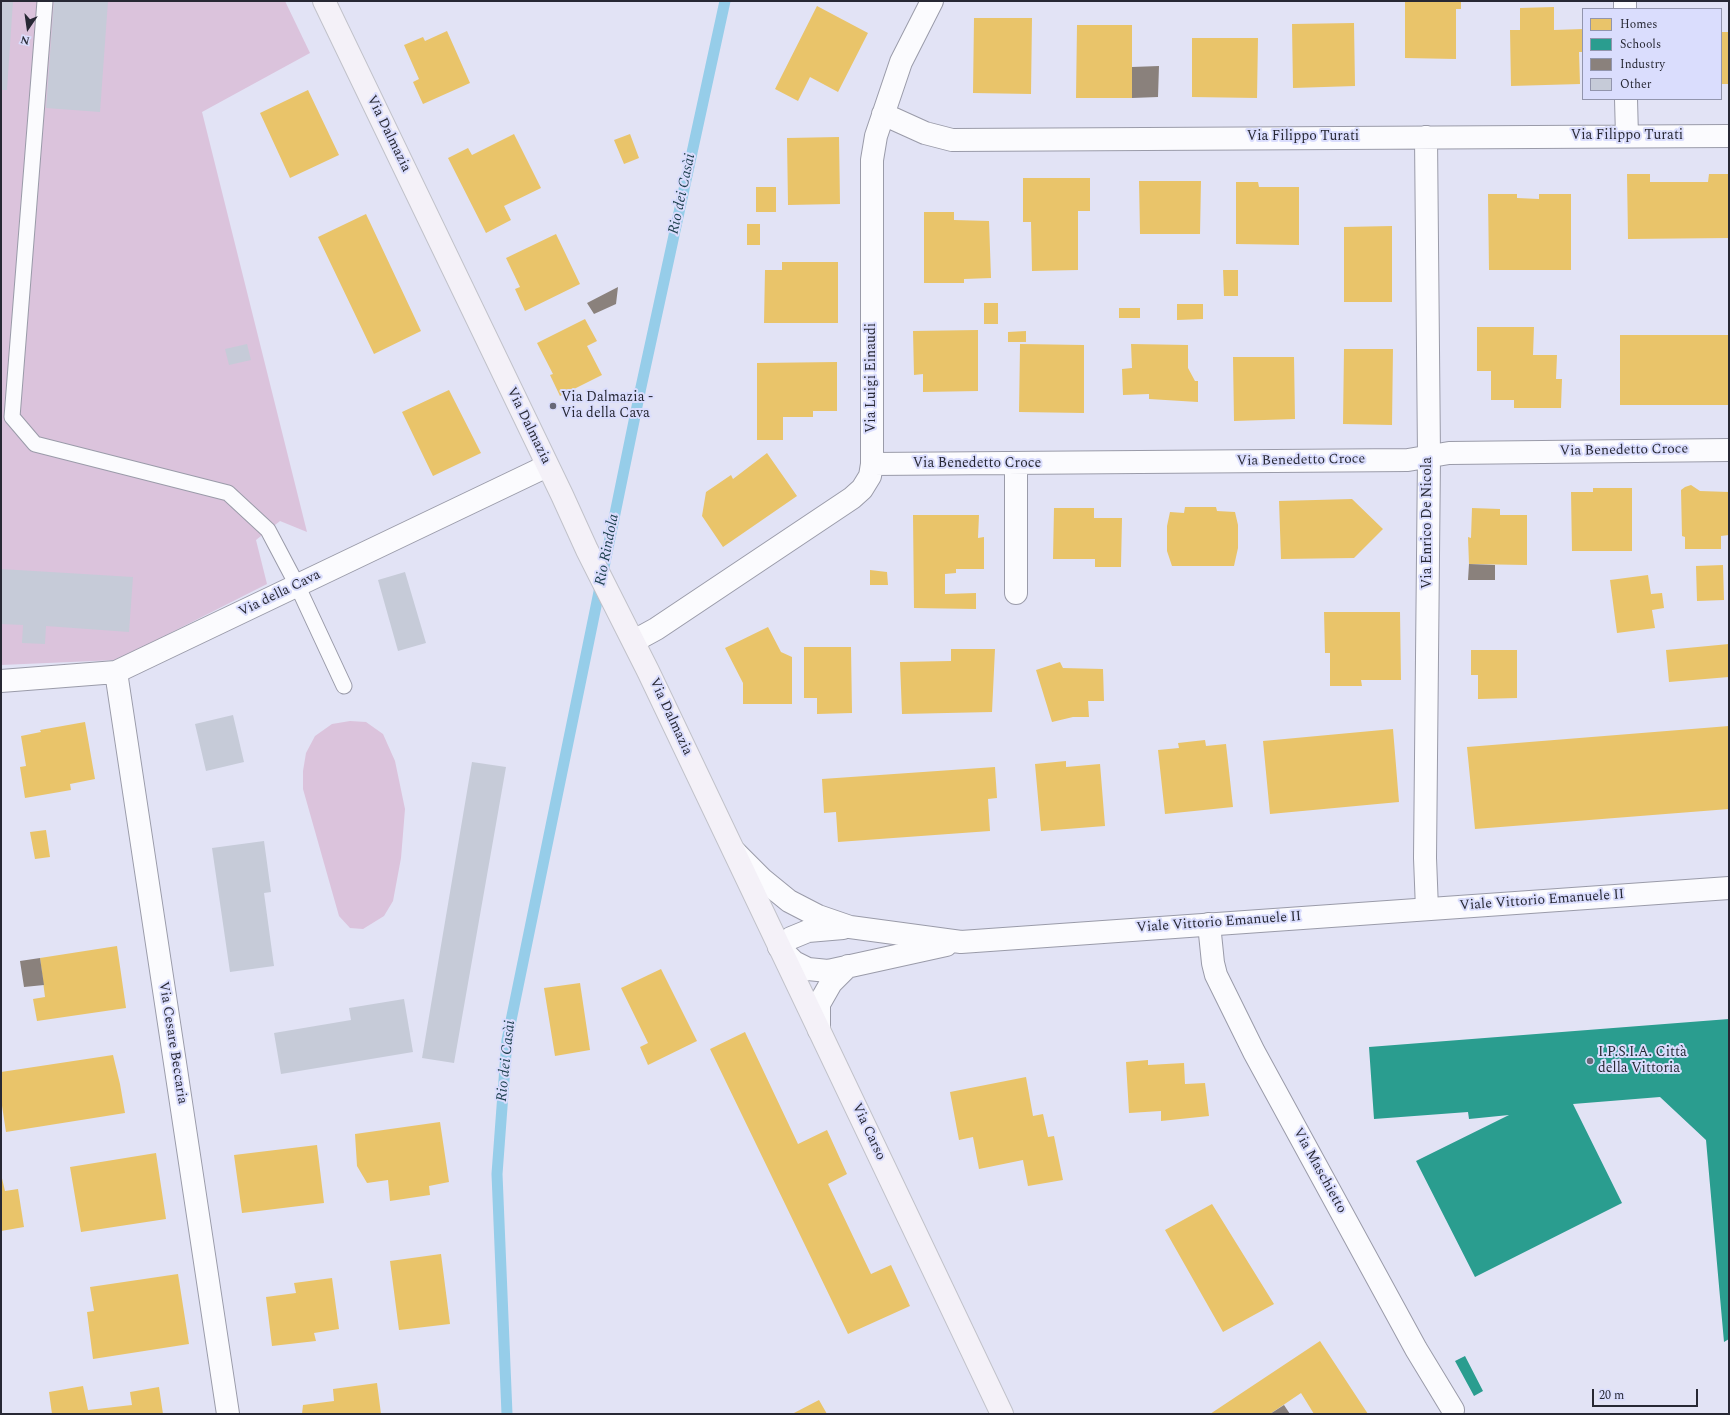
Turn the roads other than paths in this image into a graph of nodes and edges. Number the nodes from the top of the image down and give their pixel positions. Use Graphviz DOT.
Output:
graph roads {
  1 [pos="46,1"];
  2 [pos="324,1"];
  3 [pos="932,1"];
  4 [pos="1626,100"];
  5 [pos="883,114"];
  6 [pos="1627,136"];
  7 [pos="1729,136"];
  8 [pos="1426,137"];
  9 [pos="1729,450"];
  10 [pos="1429,456"];
  11 [pos="872,464"];
  12 [pos="1016,464"];
  13 [pos="547,466"];
  14 [pos="297,585"];
  15 [pos="1016,593"];
  16 [pos="634,640"];
  17 [pos="116,672"];
  18 [pos="1,681"];
  19 [pos="344,686"];
  20 [pos="734,851"];
  21 [pos="1729,888"];
  22 [pos="1427,908"];
  23 [pos="1209,924"];
  24 [pos="850,927"];
  25 [pos="961,942"];
  26 [pos="779,948"];
  27 [pos="848,966"];
  28 [pos="819,1030"];
  29 [pos="1453,1410"];
  30 [pos="228,1414"];
  31 [pos="1002,1414"];
  1 -- 14 [label="lane"];
  2 -- 13 [label="main road, Via Dalmazia"];
  3 -- 5 [label="street, Via Luigi Einaudi"];
  4 -- 6 [label="street"];
  5 -- 8 [label="street, Via Filippo Turati"];
  5 -- 11 [label="street, Via Luigi Einaudi"];
  6 -- 7 [label="street, Via Filippo Turati"];
  6 -- 8 [label="street, Via Filippo Turati"];
  8 -- 10 [label="street, Via Enrico De Nicola"];
  9 -- 10 [label="street, Via Benedetto Croce"];
  10 -- 12 [label="street, Via Benedetto Croce"];
  10 -- 22 [label="street, Via Enrico De Nicola"];
  11 -- 12 [label="street, Via Benedetto Croce"];
  11 -- 16 [label="street, Via Luigi Einaudi"];
  12 -- 15 [label="street"];
  13 -- 14 [label="street, Via della Cava"];
  13 -- 16 [label="main road, Via Dalmazia"];
  14 -- 17 [label="street, Via della Cava"];
  14 -- 19 [label="lane"];
  16 -- 20 [label="main road, Via Dalmazia"];
  17 -- 18 [label="street, Via della Cava"];
  17 -- 30 [label="street, Via Cesare Beccaria"];
  20 -- 24 [label="street, Viale Vittorio Emanuele II"];
  20 -- 26 [label="main road, Via Carso"];
  21 -- 22 [label="street, Viale Vittorio Emanuele II"];
  22 -- 23 [label="street, Viale Vittorio Emanuele II"];
  23 -- 25 [label="street, Viale Vittorio Emanuele II"];
  23 -- 29 [label="street, Via Maschietto"];
  24 -- 25 [label="street, Viale Vittorio Emanuele II"];
  24 -- 26 [label="street"];
  25 -- 27 [label="street"];
  26 -- 27 [label="street"];
  26 -- 28 [label="main road, Via Carso"];
  27 -- 28 [label="street"];
  28 -- 31 [label="main road, Via Carso"];
}
